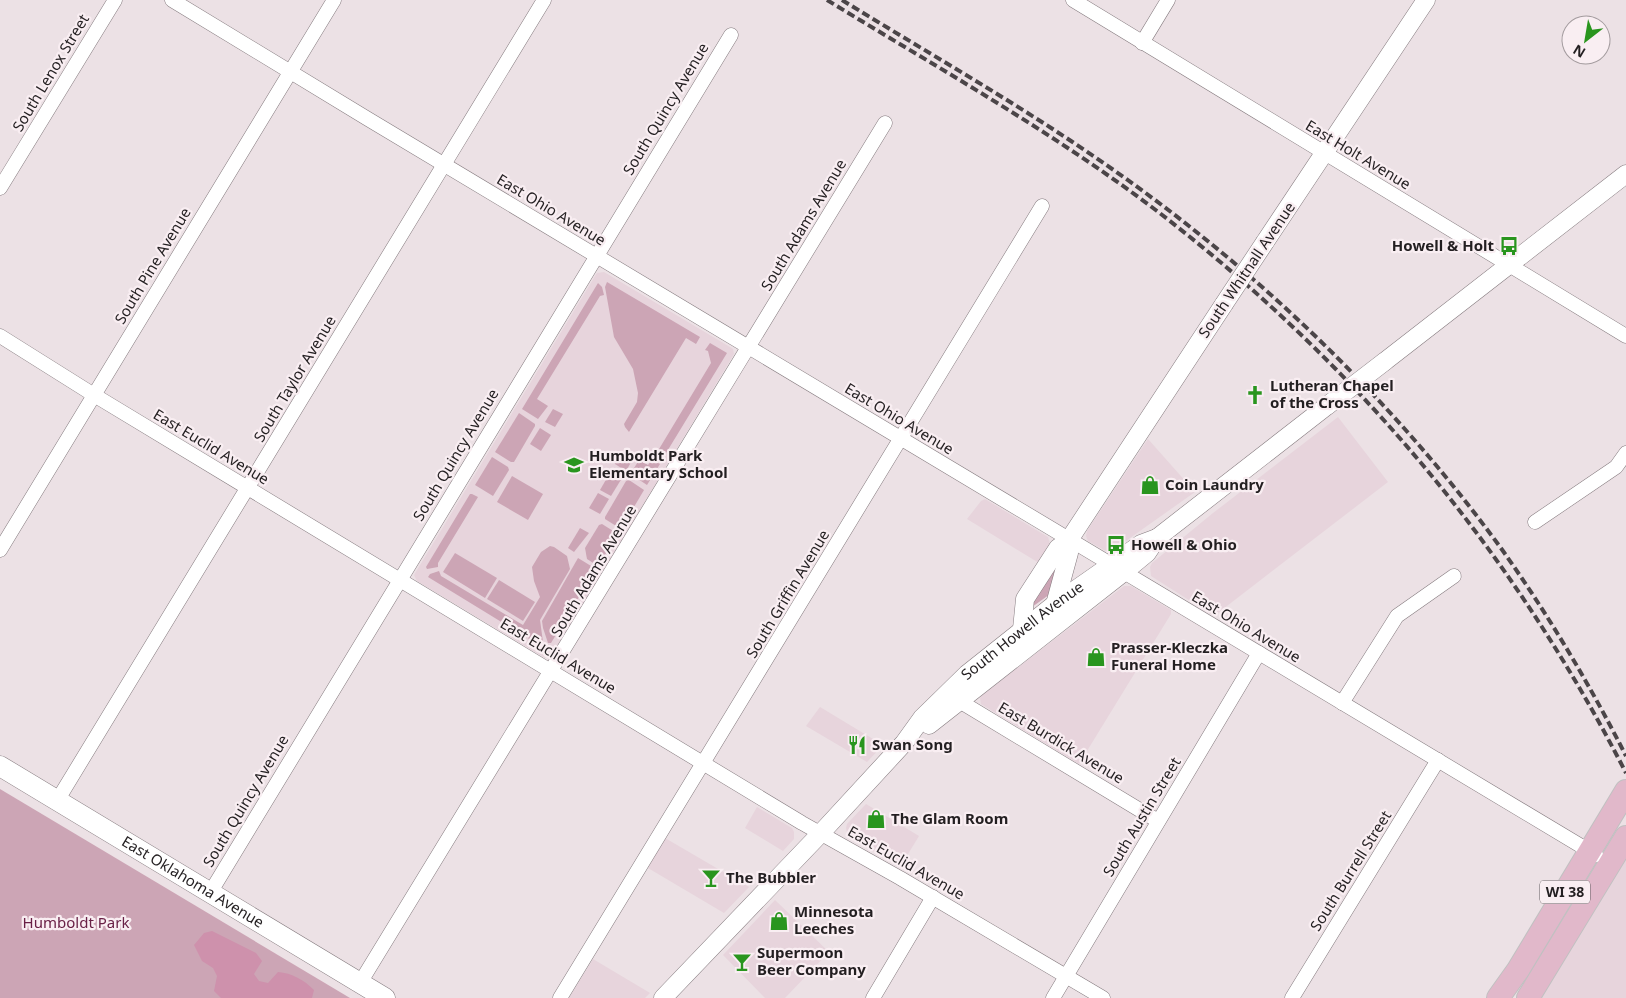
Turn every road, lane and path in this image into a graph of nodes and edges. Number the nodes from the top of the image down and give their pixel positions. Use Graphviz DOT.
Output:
graph roads {
  1 [pos="115,0"];
  2 [pos="172,0"];
  3 [pos="334,0"];
  4 [pos="544,0"];
  5 [pos="1073,0"];
  6 [pos="1168,0"];
  7 [pos="1426,0"];
  8 [pos="730,35"];
  9 [pos="1142,42"];
  10 [pos="290,72"];
  11 [pos="885,123"];
  12 [pos="1325,154"];
  13 [pos="444,165"];
  14 [pos="1626,174"];
  15 [pos="0,188"];
  16 [pos="1042,206"];
  17 [pos="596,256"];
  18 [pos="1509,266"];
  19 [pos="0,336"];
  20 [pos="1626,336"];
  21 [pos="748,348"];
  22 [pos="94,395"];
  23 [pos="902,439"];
  24 [pos="1626,453"];
  25 [pos="248,488"];
  26 [pos="1535,522"];
  27 [pos="1069,540"];
  28 [pos="0,550"];
  29 [pos="1118,569"];
  30 [pos="1454,576"];
  31 [pos="399,580"];
  32 [pos="1055,604"];
  33 [pos="1022,629"];
  34 [pos="1048,632"];
  35 [pos="1259,653"];
  36 [pos="551,672"];
  37 [pos="953,697"];
  38 [pos="1342,703"];
  39 [pos="1438,760"];
  40 [pos="703,763"];
  41 [pos="0,766"];
  42 [pos="1626,791"];
  43 [pos="57,801"];
  44 [pos="1158,821"];
  45 [pos="820,833"];
  46 [pos="1625,839"];
  47 [pos="1589,851"];
  48 [pos="1610,864"];
  49 [pos="210,893"];
  50 [pos="928,894"];
  51 [pos="1518,970"];
  52 [pos="1066,976"];
  53 [pos="360,983"];
  54 [pos="1533,990"];
  55 [pos="385,998"];
  56 [pos="560,998"];
  57 [pos="663,998"];
  58 [pos="872,998"];
  59 [pos="1053,998"];
  60 [pos="1103,998"];
  61 [pos="1292,998"];
  62 [pos="1498,998"];
  1 -- 15 [label="street, South Lenox Street"];
  2 -- 10 [label="street, East Ohio Avenue"];
  3 -- 10 [label="street, South Pine Avenue"];
  4 -- 13 [label="street, South Taylor Avenue"];
  5 -- 9 [label="street, East Holt Avenue"];
  6 -- 9 [label="street"];
  7 -- 12 [label="street, South Whitnall Avenue"];
  8 -- 17 [label="street, South Quincy Avenue"];
  9 -- 12 [label="street, East Holt Avenue"];
  10 -- 13 [label="street, East Ohio Avenue"];
  10 -- 22 [label="street, South Pine Avenue"];
  11 -- 21 [label="street, South Adams Avenue"];
  12 -- 18 [label="street, East Holt Avenue"];
  12 -- 27 [label="street, South Whitnall Avenue, bridge"];
  13 -- 17 [label="street, East Ohio Avenue"];
  13 -- 25 [label="street, South Taylor Avenue"];
  14 -- 18 [label="street, South Howell Avenue"];
  16 -- 23 [label="street, South Griffin Avenue"];
  17 -- 21 [label="street, East Ohio Avenue"];
  17 -- 31 [label="street, South Quincy Avenue"];
  18 -- 20 [label="street, East Holt Avenue"];
  18 -- 29 [label="street, South Howell Avenue, bridge"];
  19 -- 22 [label="street, East Euclid Avenue"];
  21 -- 23 [label="street, East Ohio Avenue"];
  21 -- 36 [label="street, South Adams Avenue"];
  22 -- 25 [label="street, East Euclid Avenue"];
  22 -- 28 [label="street, South Pine Avenue"];
  23 -- 27 [label="street, East Ohio Avenue"];
  23 -- 40 [label="street, South Griffin Avenue"];
  24 -- 26 [label="street"];
  25 -- 31 [label="street, East Euclid Avenue"];
  25 -- 43 [label="street, South Taylor Avenue"];
  27 -- 29 [label="street, East Ohio Avenue"];
  27 -- 32 [label="street, South Whitnall Avenue"];
  27 -- 33 [label="street, South Whitnall Avenue"];
  29 -- 32 [label="street, South Howell Avenue"];
  29 -- 34 [label="street, South Howell Avenue"];
  29 -- 35 [label="street, East Ohio Avenue"];
  30 -- 38 [label="street"];
  31 -- 36 [label="street, East Euclid Avenue"];
  31 -- 49 [label="street, South Quincy Avenue"];
  32 -- 33 [label="street, South Howell Avenue"];
  32 -- 34 [label="street, South Whitnall Avenue"];
  33 -- 37 [label="street, South Howell Avenue"];
  34 -- 37 [label="street, South Howell Avenue"];
  35 -- 38 [label="street, East Ohio Avenue"];
  35 -- 44 [label="street, South Austin Street"];
  36 -- 40 [label="street, East Euclid Avenue"];
  36 -- 53 [label="street, South Adams Avenue"];
  37 -- 44 [label="street, East Burdick Avenue"];
  37 -- 45 [label="street, South Howell Avenue"];
  38 -- 39 [label="street, East Ohio Avenue"];
  39 -- 47 [label="street, East Ohio Avenue"];
  39 -- 61 [label="street, South Burrell Street"];
  40 -- 45 [label="street, East Euclid Avenue"];
  40 -- 56 [label="street, South Griffin Avenue"];
  41 -- 43 [label="main road, East Oklahoma Avenue"];
  42 -- 47 [label="main road, WI 38"];
  43 -- 49 [label="main road, East Oklahoma Avenue"];
  44 -- 52 [label="street, South Austin Street"];
  45 -- 50 [label="street, East Euclid Avenue"];
  45 -- 57 [label="street, South Howell Avenue"];
  46 -- 48 [label="main road, WI 38"];
  47 -- 48 [label="street, East Ohio Avenue"];
  47 -- 51 [label="main road, WI 38"];
  48 -- 54 [label="main road, WI 38"];
  49 -- 53 [label="main road, East Oklahoma Avenue"];
  50 -- 52 [label="street, East Euclid Avenue"];
  50 -- 58 [label="street"];
  51 -- 54 [label="main road"];
  51 -- 62 [label="main road, WI 38"];
  52 -- 59 [label="street, South Austin Street"];
  52 -- 60 [label="street, East Euclid Avenue"];
  53 -- 55 [label="main road, East Oklahoma Avenue"];
}
